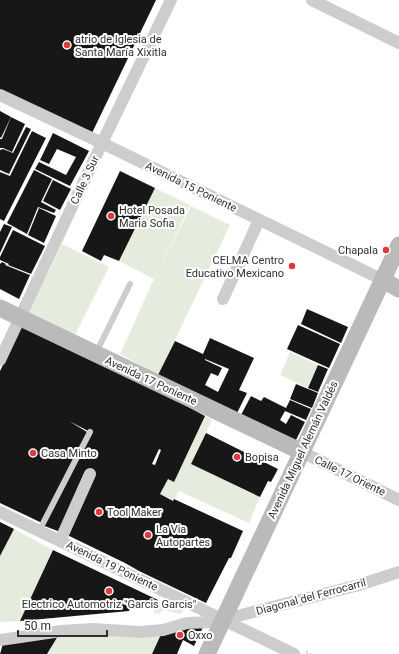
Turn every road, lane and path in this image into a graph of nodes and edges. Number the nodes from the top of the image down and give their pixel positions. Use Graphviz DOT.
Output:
graph roads {
  1 [pos="171,0"];
  2 [pos="312,0"];
  3 [pos="399,43"];
  4 [pos="0,95"];
  5 [pos="102,143"];
  6 [pos="259,220"];
  7 [pos="399,245"];
  8 [pos="382,280"];
  9 [pos="130,284"];
  10 [pos="399,289"];
  11 [pos="223,298"];
  12 [pos="0,308"];
  13 [pos="20,318"];
  14 [pos="95,354"];
  15 [pos="0,360"];
  16 [pos="90,432"];
  17 [pos="302,452"];
  18 [pos="90,474"];
  19 [pos="399,500"];
  20 [pos="0,512"];
  21 [pos="39,531"];
  22 [pos="60,541"];
  23 [pos="399,572"];
  24 [pos="223,620"];
  25 [pos="0,640"];
  26 [pos="291,653"];
  27 [pos="208,654"];
  1 -- 5 [label="street, Calle 3 Sur"];
  2 -- 3 [label="street"];
  4 -- 5 [label="street, Avenida 15 Poniente"];
  5 -- 6 [label="street, Avenida 15 Poniente"];
  5 -- 13 [label="street, Calle 3 Sur"];
  6 -- 8 [label="street, Avenida 15 Poniente"];
  6 -- 11 [label="street"];
  7 -- 8 [label="main road, Avenida Miguel Alemán Valdés"];
  8 -- 10 [label="main road"];
  8 -- 17 [label="main road, Avenida Miguel Alemán Valdés"];
  9 -- 14 [label="lane"];
  12 -- 13 [label="main road, Avenida 17 Poniente"];
  13 -- 14 [label="main road, Avenida 17 Poniente"];
  13 -- 15 [label="street, Calle 3 Sur"];
  14 -- 17 [label="main road, Avenida 17 Poniente"];
  16 -- 21 [label="lane"];
  17 -- 19 [label="street, Calle 17 Oriente"];
  17 -- 24 [label="main road, Avenida Miguel Alemán Valdés"];
  18 -- 22 [label="street"];
  20 -- 21 [label="street, Avenida 19 Poniente"];
  21 -- 22 [label="street, Avenida 19 Poniente"];
  22 -- 24 [label="street, Avenida 19 Poniente"];
  23 -- 24 [label="street, Diagonal del Ferrocarril"];
  24 -- 25 [label="street, Diagonal del Ferrocarril"];
  24 -- 26 [label="street, Avenida 19 Poniente"];
  24 -- 27 [label="main road, Avenida Miguel Alemán Valdés"];
}
